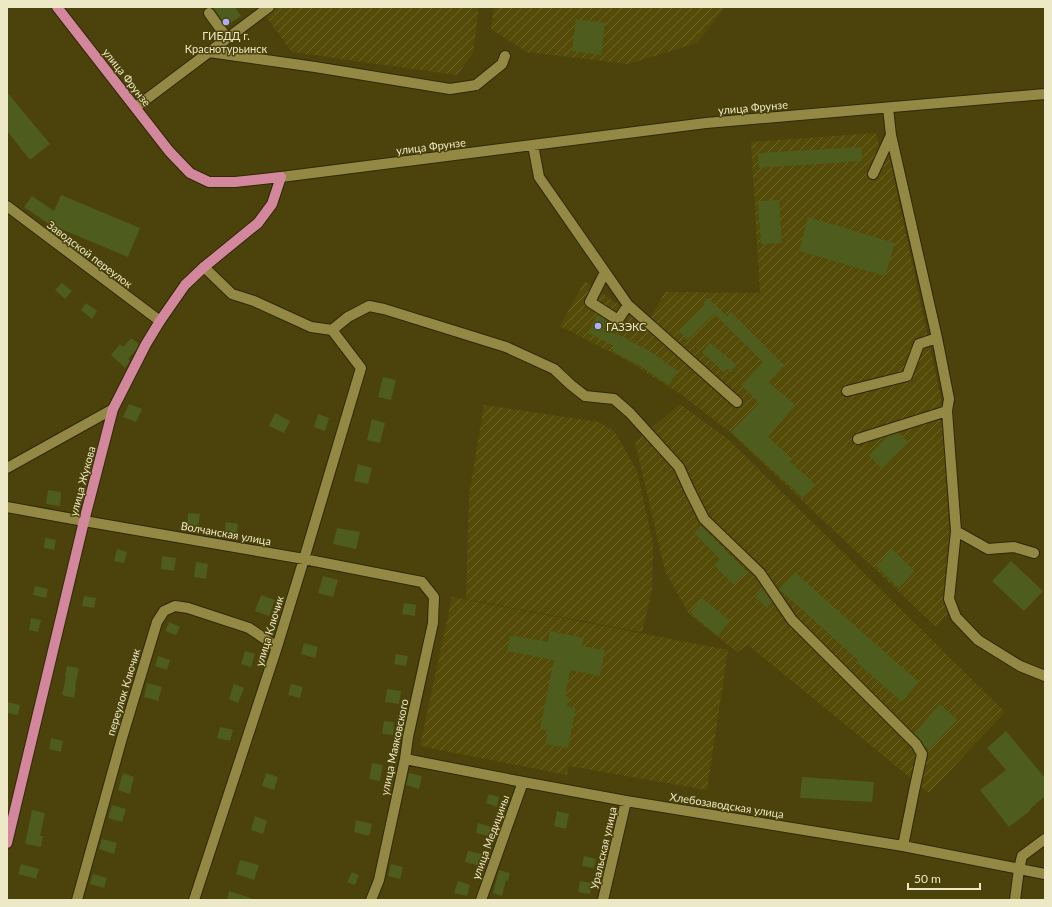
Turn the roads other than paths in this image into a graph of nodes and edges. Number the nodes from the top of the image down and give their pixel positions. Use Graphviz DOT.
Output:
graph roads {
  1 [pos="57,7"];
  2 [pos="269,7"];
  3 [pos="209,12"];
  4 [pos="227,38"];
  5 [pos="209,52"];
  6 [pos="505,56"];
  7 [pos="1045,94"];
  8 [pos="136,108"];
  9 [pos="888,108"];
  10 [pos="891,135"];
  11 [pos="533,145"];
  12 [pos="873,174"];
  13 [pos="281,177"];
  14 [pos="7,206"];
  15 [pos="204,267"];
  16 [pos="605,272"];
  17 [pos="628,305"];
  18 [pos="160,321"];
  19 [pos="332,330"];
  20 [pos="937,338"];
  21 [pos="846,391"];
  22 [pos="737,402"];
  23 [pos="113,409"];
  24 [pos="947,411"];
  25 [pos="858,438"];
  26 [pos="7,468"];
  27 [pos="7,507"];
  28 [pos="84,521"];
  29 [pos="956,530"];
  30 [pos="1034,553"];
  31 [pos="304,559"];
  32 [pos="434,597"];
  33 [pos="277,647"];
  34 [pos="1045,676"];
  35 [pos="405,758"];
  36 [pos="523,782"];
  37 [pos="626,801"];
  38 [pos="1045,839"];
  39 [pos="7,844"];
  40 [pos="903,846"];
  41 [pos="1019,869"];
  42 [pos="1045,874"];
  43 [pos="77,900"];
  44 [pos="194,900"];
  45 [pos="371,900"];
  46 [pos="481,900"];
  47 [pos="603,900"];
  48 [pos="1015,900"];
  1 -- 8 [label="main road, улица Фрунзе"];
  2 -- 4 [label="street"];
  3 -- 4 [label="street"];
  4 -- 5 [label="street"];
  5 -- 6 [label="street"];
  5 -- 8 [label="street"];
  7 -- 9 [label="street, улица Фрунзе"];
  8 -- 13 [label="main road, улица Фрунзе"];
  9 -- 10 [label="street"];
  9 -- 11 [label="street, улица Фрунзе"];
  10 -- 12 [label="street"];
  10 -- 20 [label="street"];
  11 -- 13 [label="street, улица Фрунзе"];
  11 -- 16 [label="street"];
  13 -- 15 [label="main road, улица Жукова"];
  14 -- 18 [label="street, Заводской переулок"];
  15 -- 18 [label="main road, улица Жукова"];
  15 -- 19 [label="street"];
  16 -- 17 [label="street"];
  16 -- 17 [label="street"];
  17 -- 22 [label="street"];
  18 -- 23 [label="main road, улица Жукова"];
  19 -- 31 [label="street, улица Ключик"];
  19 -- 40 [label="street"];
  20 -- 21 [label="street"];
  20 -- 24 [label="street"];
  23 -- 26 [label="street"];
  23 -- 28 [label="main road, улица Жукова"];
  24 -- 25 [label="street"];
  24 -- 29 [label="street"];
  27 -- 28 [label="street, Волчанская улица"];
  28 -- 31 [label="street, Волчанская улица"];
  28 -- 39 [label="main road, улица Жукова"];
  29 -- 30 [label="street"];
  29 -- 34 [label="street"];
  31 -- 32 [label="street, Волчанская улица"];
  31 -- 33 [label="street, улица Ключик"];
  32 -- 35 [label="street, улица Маяковского"];
  33 -- 43 [label="street, переулок Ключик"];
  33 -- 44 [label="street, улица Ключик"];
  35 -- 36 [label="street, Хлебозаводская улица"];
  35 -- 45 [label="street, улица Маяковского"];
  36 -- 37 [label="street, Хлебозаводская улица"];
  36 -- 46 [label="street, улица Медицины"];
  37 -- 40 [label="street, Хлебозаводская улица"];
  37 -- 47 [label="street, Уральская улица"];
  38 -- 41 [label="street"];
  40 -- 41 [label="street, Хлебозаводская улица"];
  41 -- 42 [label="street, Хлебозаводская улица"];
  41 -- 48 [label="street"];
}
